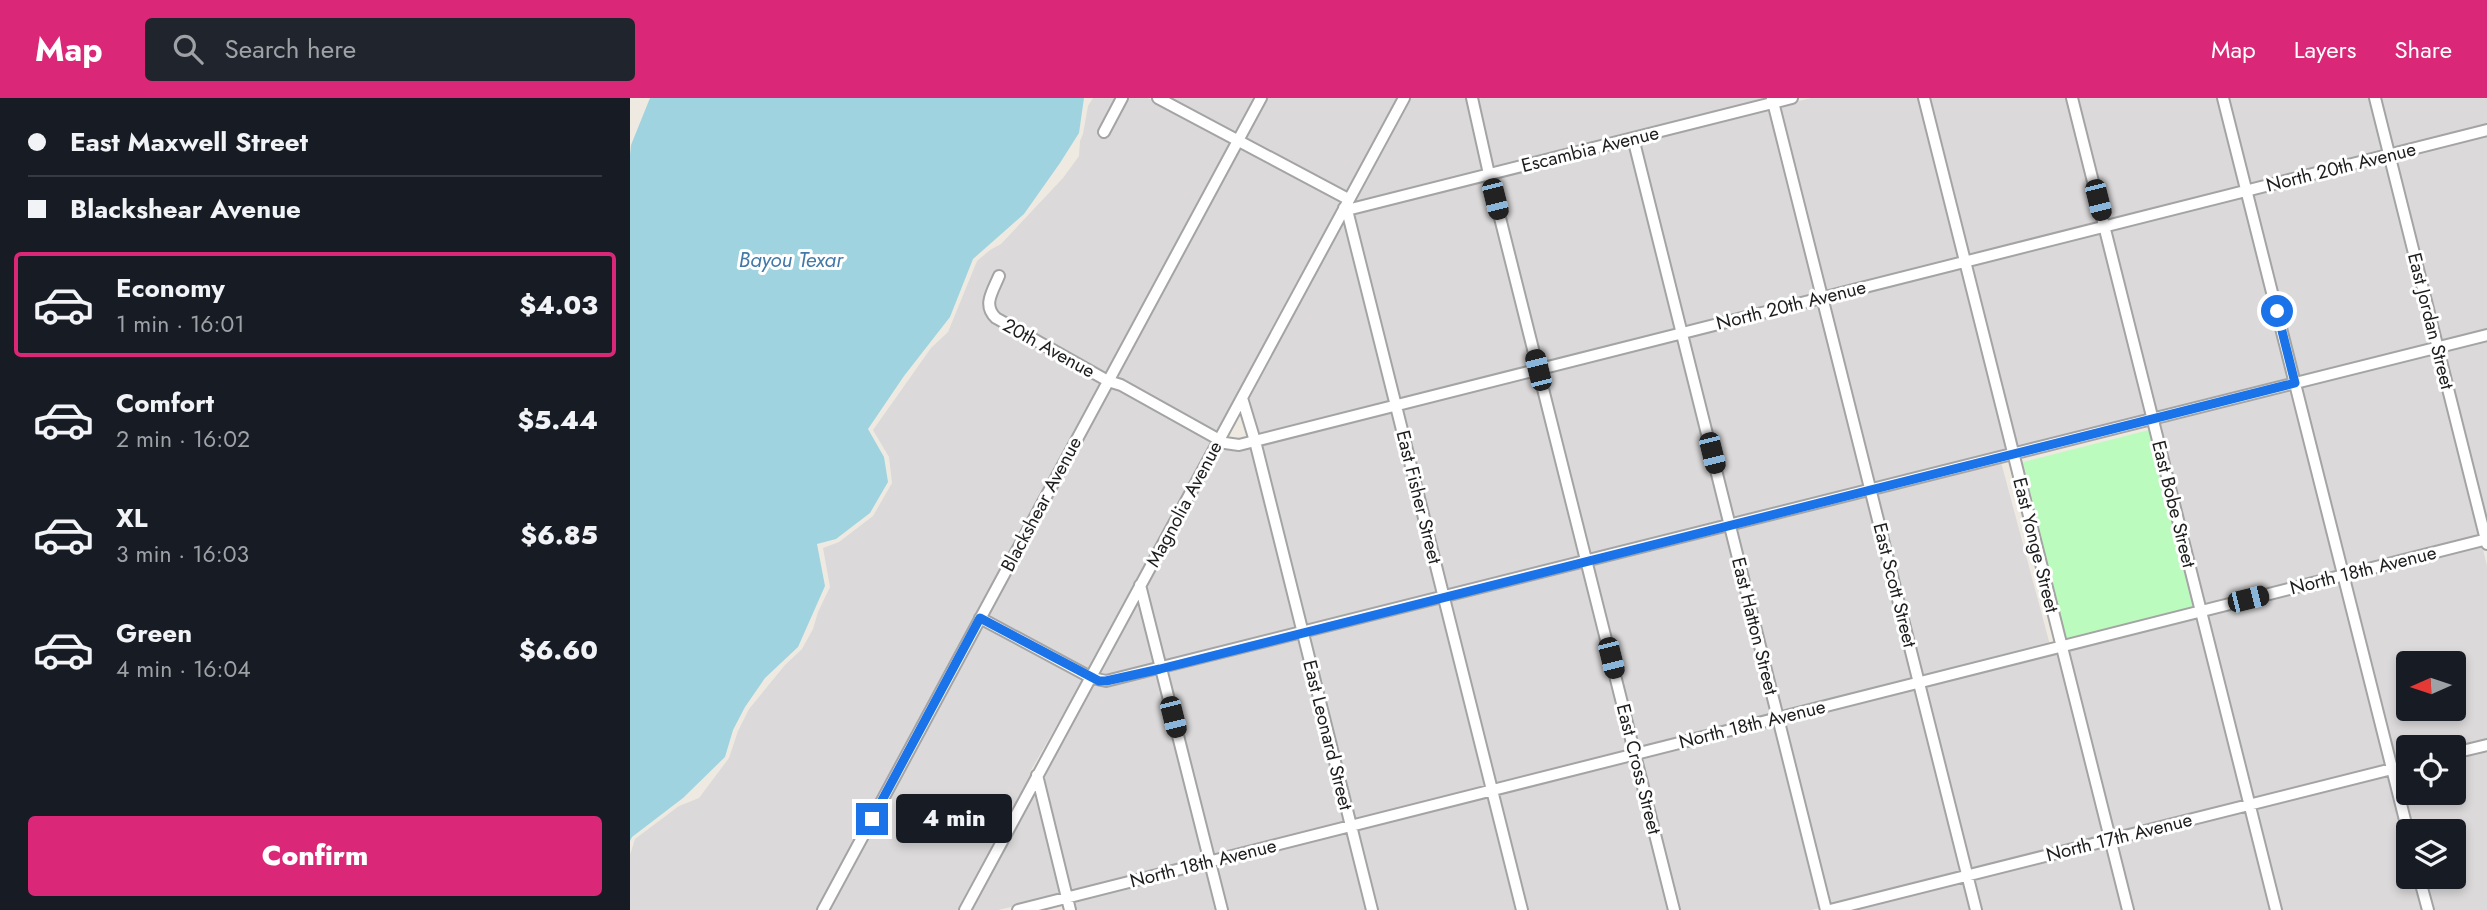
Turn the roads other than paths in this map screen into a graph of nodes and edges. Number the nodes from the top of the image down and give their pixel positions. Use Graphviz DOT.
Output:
graph roads {
  1 [pos="1122,98"];
  2 [pos="1158,98"];
  3 [pos="1261,98"];
  4 [pos="1404,98"];
  5 [pos="1472,98"];
  6 [pos="1792,98"];
  7 [pos="1924,98"];
  8 [pos="2072,98"];
  9 [pos="2223,98"];
  10 [pos="2375,98"];
  11 [pos="1772,100"];
  12 [pos="2487,130"];
  13 [pos="1104,132"];
  14 [pos="1633,138"];
  15 [pos="1238,141"];
  16 [pos="2389,155"];
  17 [pos="1489,174"];
  18 [pos="2246,191"];
  19 [pos="1346,206"];
  20 [pos="2104,226"];
  21 [pos="1965,262"];
  22 [pos="999,276"];
  23 [pos="1822,298"];
  24 [pos="1682,333"];
  25 [pos="2487,335"];
  26 [pos="2438,347"];
  27 [pos="1538,370"];
  28 [pos="1108,381"];
  29 [pos="2295,383"];
  30 [pos="1242,398"];
  31 [pos="1396,406"];
  32 [pos="2153,419"];
  33 [pos="1218,440"];
  34 [pos="1255,441"];
  35 [pos="2013,454"];
  36 [pos="1871,490"];
  37 [pos="1730,525"];
  38 [pos="2487,541"];
  39 [pos="1587,562"];
  40 [pos="2343,576"];
  41 [pos="1140,584"];
  42 [pos="1444,598"];
  43 [pos="2201,611"];
  44 [pos="980,618"];
  45 [pos="1302,633"];
  46 [pos="2062,646"];
  47 [pos="1160,669"];
  48 [pos="1090,677"];
  49 [pos="1919,683"];
  50 [pos="1778,718"];
  51 [pos="2487,745"];
  52 [pos="2466,750"];
  53 [pos="1635,754"];
  54 [pos="2396,768"];
  55 [pos="2392,769"];
  56 [pos="1037,775"];
  57 [pos="1491,790"];
  58 [pos="2250,804"];
  59 [pos="2405,819"];
  60 [pos="1351,826"];
  61 [pos="2110,839"];
  62 [pos="1209,862"];
  63 [pos="1967,875"];
  64 [pos="2422,889"];
  65 [pos="1066,898"];
  66 [pos="823,910"];
  67 [pos="965,910"];
  68 [pos="1018,910"];
  69 [pos="1069,910"];
  70 [pos="1222,910"];
  71 [pos="1372,910"];
  72 [pos="1522,910"];
  73 [pos="1674,910"];
  74 [pos="1828,910"];
  75 [pos="1976,910"];
  76 [pos="2128,910"];
  77 [pos="2276,910"];
  78 [pos="2428,910"];
  1 -- 13 [label="street"];
  2 -- 15 [label="street"];
  3 -- 15 [label="street, Blackshear Avenue"];
  4 -- 19 [label="street, Magnolia Avenue"];
  5 -- 17 [label="street, East Cross Street"];
  6 -- 11 [label="street, Escambia Avenue"];
  7 -- 21 [label="street, East Yonge Street"];
  8 -- 20 [label="street, East Bobe Street"];
  9 -- 18 [label="street"];
  10 -- 16 [label="street, East Jordan Street"];
  11 -- 14 [label="street, Escambia Avenue"];
  11 -- 23 [label="street, East Scott Street"];
  12 -- 16 [label="street, North 20th Avenue"];
  14 -- 17 [label="street, Escambia Avenue"];
  14 -- 24 [label="street, East Hatton Street"];
  15 -- 19 [label="street"];
  15 -- 28 [label="street, Blackshear Avenue"];
  16 -- 18 [label="street, North 20th Avenue"];
  16 -- 26 [label="street, East Jordan Street"];
  17 -- 19 [label="street, Escambia Avenue"];
  17 -- 27 [label="street, East Cross Street"];
  18 -- 20 [label="street, North 20th Avenue"];
  18 -- 29 [label="street"];
  19 -- 30 [label="street, Magnolia Avenue"];
  19 -- 31 [label="street, East Fisher Street"];
  20 -- 21 [label="street, North 20th Avenue"];
  20 -- 32 [label="street, East Bobe Street"];
  21 -- 23 [label="street, North 20th Avenue"];
  21 -- 35 [label="street, East Yonge Street"];
  22 -- 28 [label="street, 20th Avenue"];
  23 -- 24 [label="street, North 20th Avenue"];
  23 -- 36 [label="street, East Scott Street"];
  24 -- 27 [label="street, North 20th Avenue"];
  24 -- 37 [label="street, East Hatton Street"];
  25 -- 26 [label="street"];
  26 -- 29 [label="street"];
  26 -- 38 [label="street, East Jordan Street"];
  27 -- 31 [label="street, North 20th Avenue"];
  27 -- 39 [label="street, East Cross Street"];
  28 -- 33 [label="street, North 20th Avenue"];
  28 -- 44 [label="street, Blackshear Avenue"];
  29 -- 32 [label="street"];
  29 -- 40 [label="street"];
  30 -- 33 [label="street, Magnolia Avenue"];
  30 -- 34 [label="street, East Leonard Street"];
  31 -- 34 [label="street, North 20th Avenue"];
  31 -- 42 [label="street, East Fisher Street"];
  32 -- 35 [label="street"];
  32 -- 43 [label="street, East Bobe Street"];
  33 -- 34 [label="street, North 20th Avenue"];
  33 -- 41 [label="street, Magnolia Avenue"];
  34 -- 45 [label="street, East Leonard Street"];
  35 -- 36 [label="street"];
  35 -- 46 [label="street, East Yonge Street"];
  36 -- 37 [label="street"];
  36 -- 49 [label="street, East Scott Street"];
  37 -- 39 [label="street"];
  37 -- 50 [label="street, East Hatton Street"];
  38 -- 40 [label="street, North 18th Avenue"];
  39 -- 42 [label="street"];
  39 -- 53 [label="street, East Cross Street"];
  40 -- 43 [label="street, North 18th Avenue"];
  40 -- 55 [label="street"];
  41 -- 47 [label="street"];
  41 -- 48 [label="street, Magnolia Avenue"];
  42 -- 45 [label="street"];
  42 -- 57 [label="street, East Fisher Street"];
  43 -- 46 [label="street, North 18th Avenue"];
  43 -- 58 [label="street, East Bobe Street"];
  44 -- 48 [label="street"];
  44 -- 66 [label="street, Blackshear Avenue"];
  45 -- 47 [label="street"];
  45 -- 60 [label="street, East Leonard Street"];
  46 -- 49 [label="street, North 18th Avenue"];
  46 -- 61 [label="street, East Yonge Street"];
  47 -- 48 [label="street"];
  47 -- 62 [label="street"];
  48 -- 56 [label="street, Magnolia Avenue"];
  49 -- 50 [label="street, North 18th Avenue"];
  49 -- 63 [label="street, East Scott Street"];
  50 -- 53 [label="street, North 18th Avenue"];
  50 -- 74 [label="street, East Hatton Street"];
  51 -- 52 [label="street"];
  53 -- 57 [label="street, North 18th Avenue"];
  53 -- 73 [label="street, East Cross Street"];
  54 -- 55 [label="street, North 17th Avenue"];
  55 -- 58 [label="street, North 17th Avenue"];
  55 -- 59 [label="street"];
  56 -- 65 [label="street"];
  56 -- 67 [label="street, Magnolia Avenue"];
  57 -- 60 [label="street, North 18th Avenue"];
  57 -- 72 [label="street, East Fisher Street"];
  58 -- 61 [label="street, North 17th Avenue"];
  58 -- 77 [label="street, East Bobe Street"];
  60 -- 62 [label="street, North 18th Avenue"];
  60 -- 71 [label="street, East Leonard Street"];
  61 -- 63 [label="street, North 17th Avenue"];
  61 -- 76 [label="street, East Yonge Street"];
  62 -- 65 [label="street, North 18th Avenue"];
  62 -- 70 [label="street"];
  63 -- 74 [label="street, North 17th Avenue"];
  63 -- 75 [label="street, East Scott Street"];
  64 -- 78 [label="street"];
  65 -- 68 [label="street, North 18th Avenue"];
  65 -- 69 [label="street"];
}
